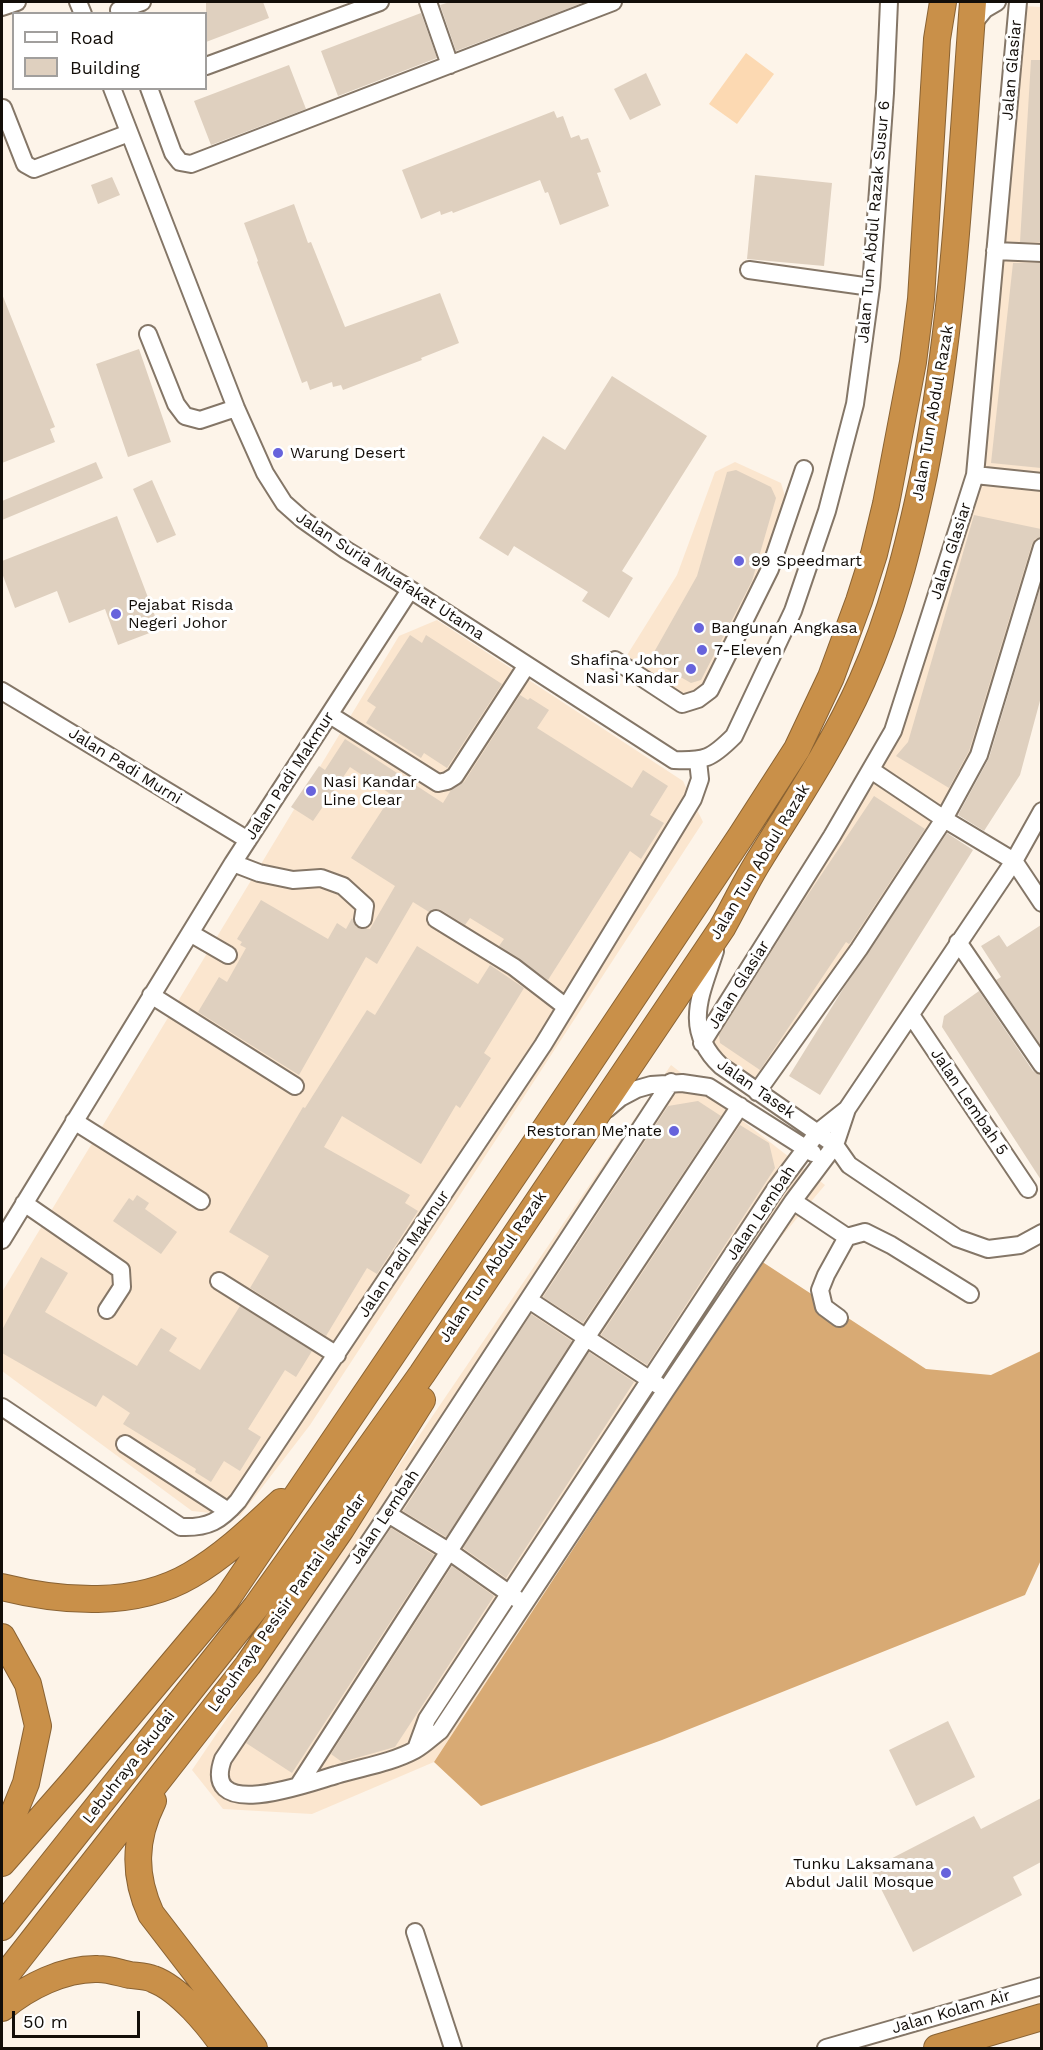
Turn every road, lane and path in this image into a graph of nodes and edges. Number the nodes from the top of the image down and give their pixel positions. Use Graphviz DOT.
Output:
graph roads {
  1 [pos="17,2"];
  2 [pos="142,2"];
  3 [pos="380,2"];
  4 [pos="428,2"];
  5 [pos="613,2"];
  6 [pos="889,2"];
  7 [pos="943,2"];
  8 [pos="997,2"];
  9 [pos="1018,2"];
  10 [pos="2,7"];
  11 [pos="119,8"];
  12 [pos="972,13"];
  13 [pos="450,65"];
  14 [pos="207,66"];
  15 [pos="113,90"];
  16 [pos="150,90"];
  17 [pos="3,108"];
  18 [pos="129,133"];
  19 [pos="995,251"];
  20 [pos="1041,253"];
  21 [pos="749,270"];
  22 [pos="871,287"];
  23 [pos="148,334"];
  24 [pos="236,408"];
  25 [pos="804,469"];
  26 [pos="975,475"];
  27 [pos="1041,482"];
  28 [pos="1041,547"];
  29 [pos="410,590"];
  30 [pos="615,660"];
  31 [pos="527,665"];
  32 [pos="2,692"];
  33 [pos="330,714"];
  34 [pos="698,760"];
  35 [pos="871,770"];
  36 [pos="1041,811"];
  37 [pos="944,819"];
  38 [pos="248,840"];
  39 [pos="1014,861"];
  40 [pos="233,863"];
  41 [pos="1041,903"];
  42 [pos="363,919"];
  43 [pos="436,919"];
  44 [pos="722,928"];
  45 [pos="190,933"];
  46 [pos="958,942"];
  47 [pos="228,955"];
  48 [pos="152,996"];
  49 [pos="566,1007"];
  50 [pos="911,1015"];
  51 [pos="702,1043"];
  52 [pos="1041,1065"];
  53 [pos="671,1082"];
  54 [pos="295,1086"];
  55 [pos="757,1092"];
  56 [pos="740,1106"];
  57 [pos="847,1109"];
  58 [pos="74,1121"];
  59 [pos="589,1126"];
  60 [pos="818,1132"];
  61 [pos="835,1145"];
  62 [pos="806,1148"];
  63 [pos="824,1161"];
  64 [pos="849,1164"];
  65 [pos="1028,1189"];
  66 [pos="201,1201"];
  67 [pos="794,1201"];
  68 [pos="24,1203"];
  69 [pos="1041,1233"];
  70 [pos="847,1236"];
  71 [pos="2,1240"];
  72 [pos="219,1281"];
  73 [pos="475,1292"];
  74 [pos="970,1294"];
  75 [pos="529,1300"];
  76 [pos="107,1310"];
  77 [pos="839,1318"];
  78 [pos="586,1338"];
  79 [pos="337,1355"];
  80 [pos="649,1379"];
  81 [pos="666,1390"];
  82 [pos="2,1407"];
  83 [pos="125,1444"];
  84 [pos="323,1455"];
  85 [pos="228,1511"];
  86 [pos="388,1514"];
  87 [pos="450,1552"];
  88 [pos="2,1587"];
  89 [pos="508,1593"];
  90 [pos="525,1604"];
  91 [pos="256,1607"];
  92 [pos="2,1637"];
  93 [pos="415,1750"];
  94 [pos="176,1758"];
  95 [pos="298,1786"];
  96 [pos="2,1842"];
  97 [pos="2,1863"];
  98 [pos="2,1927"];
  99 [pos="415,1932"];
  100 [pos="2,1980"];
  101 [pos="1041,1986"];
  102 [pos="2,2008"];
  103 [pos="1041,2018"];
  104 [pos="225,2049"];
  105 [pos="254,2049"];
  106 [pos="453,2049"];
  107 [pos="826,2049"];
  108 [pos="937,2049"];
  1 -- 10 [label="street"];
  2 -- 11 [label="street"];
  3 -- 14 [label="street"];
  4 -- 13 [label="street"];
  5 -- 13 [label="street"];
  6 -- 22 [label="street, Jalan Tun Abdul Razak Susur 6"];
  7 -- 84 [label="highway, Jalan Tun Abdul Razak"];
  8 -- 12 [label="street"];
  9 -- 19 [label="street, Jalan Glasiar"];
  12 -- 44 [label="highway, Jalan Tun Abdul Razak"];
  13 -- 16 [label="street"];
  15 -- 18 [label="street, Jalan Suria Muafakat Utama"];
  17 -- 18 [label="street"];
  18 -- 24 [label="street, Jalan Suria Muafakat Utama"];
  19 -- 20 [label="street"];
  19 -- 26 [label="street, Jalan Glasiar"];
  21 -- 22 [label="street"];
  22 -- 34 [label="street, Jalan Tun Abdul Razak Susur 6"];
  23 -- 24 [label="street"];
  24 -- 29 [label="street, Jalan Suria Muafakat Utama"];
  25 -- 30 [label="street"];
  26 -- 27 [label="street"];
  26 -- 35 [label="street, Jalan Glasiar"];
  28 -- 37 [label="street"];
  29 -- 31 [label="street, Jalan Suria Muafakat Utama"];
  29 -- 33 [label="street, Jalan Padi Makmur"];
  31 -- 33 [label="street"];
  31 -- 34 [label="street, Jalan Suria Muafakat Utama"];
  32 -- 38 [label="street, Jalan Padi Murni"];
  33 -- 38 [label="street, Jalan Padi Makmur"];
  34 -- 49 [label="street, Jalan Padi Makmur"];
  35 -- 37 [label="street"];
  35 -- 51 [label="street, Jalan Glasiar"];
  36 -- 39 [label="street, Jalan Lembah"];
  37 -- 39 [label="street"];
  37 -- 55 [label="street"];
  38 -- 40 [label="street, Jalan Padi Makmur"];
  39 -- 41 [label="street"];
  39 -- 46 [label="street, Jalan Lembah"];
  40 -- 42 [label="street"];
  40 -- 45 [label="street, Jalan Padi Makmur"];
  43 -- 49 [label="street"];
  44 -- 51 [label="street"];
  44 -- 59 [label="highway, Jalan Tun Abdul Razak"];
  45 -- 47 [label="street"];
  45 -- 48 [label="street, Jalan Padi Makmur"];
  46 -- 50 [label="street, Jalan Lembah"];
  46 -- 52 [label="street"];
  48 -- 54 [label="street"];
  48 -- 58 [label="street, Jalan Padi Makmur"];
  49 -- 79 [label="street, Jalan Padi Makmur"];
  50 -- 57 [label="street, Jalan Lembah"];
  50 -- 65 [label="street, Jalan Lembah 5"];
  51 -- 55 [label="street, Jalan Tasek"];
  53 -- 56 [label="street, Jalan Tasek"];
  53 -- 59 [label="street, Jalan Tasek"];
  53 -- 75 [label="street, Jalan Lembah"];
  55 -- 60 [label="street, Jalan Tasek"];
  56 -- 62 [label="street, Jalan Tasek"];
  56 -- 78 [label="street"];
  57 -- 60 [label="street, Jalan Lembah"];
  57 -- 61 [label="street, Jalan Lembah"];
  58 -- 66 [label="street"];
  58 -- 68 [label="street, Jalan Padi Makmur"];
  59 -- 73 [label="highway, Jalan Tun Abdul Razak"];
  60 -- 61 [label="street, Jalan Tasek"];
  60 -- 62 [label="street, Jalan Lembah"];
  61 -- 63 [label="street, Jalan Lembah"];
  61 -- 64 [label="street, Jalan Tasek"];
  62 -- 63 [label="street, Jalan Tasek"];
  62 -- 80 [label="street, Jalan Lembah"];
  63 -- 64 [label="street, Jalan Tasek"];
  63 -- 67 [label="street, Jalan Lembah"];
  64 -- 69 [label="street, Jalan Tasek"];
  67 -- 70 [label="street"];
  67 -- 81 [label="street, Jalan Lembah"];
  68 -- 71 [label="street, Jalan Padi Makmur"];
  68 -- 76 [label="street"];
  70 -- 74 [label="street"];
  70 -- 77 [label="street"];
  72 -- 79 [label="street"];
  73 -- 91 [label="highway, Jalan Tun Abdul Razak"];
  73 -- 94 [label="highway, Lebuhraya Pesisir Pantai Iskandar"];
  75 -- 78 [label="street"];
  75 -- 86 [label="street, Jalan Lembah"];
  78 -- 80 [label="street"];
  78 -- 87 [label="street"];
  79 -- 85 [label="street, Jalan Padi Makmur"];
  80 -- 81 [label="street"];
  80 -- 89 [label="street, Jalan Lembah"];
  81 -- 90 [label="street, Jalan Lembah"];
  82 -- 85 [label="street, Jalan Padi Makmur"];
  83 -- 85 [label="street"];
  84 -- 88 [label="highway"];
  84 -- 97 [label="highway"];
  86 -- 87 [label="street"];
  86 -- 95 [label="street, Jalan Lembah"];
  87 -- 89 [label="street"];
  87 -- 95 [label="street"];
  89 -- 90 [label="street"];
  89 -- 93 [label="street, Jalan Lembah"];
  90 -- 93 [label="street, Jalan Lembah"];
  91 -- 98 [label="highway, Lebuhraya Skudai"];
  92 -- 96 [label="highway"];
  93 -- 95 [label="street, Jalan Lembah"];
  94 -- 100 [label="highway, Lebuhraya Pesisir Pantai Iskandar"];
  94 -- 105 [label="highway"];
  99 -- 106 [label="street"];
  101 -- 107 [label="street, Jalan Kolam Air"];
  102 -- 104 [label="highway"];
  103 -- 108 [label="highway"];
}
